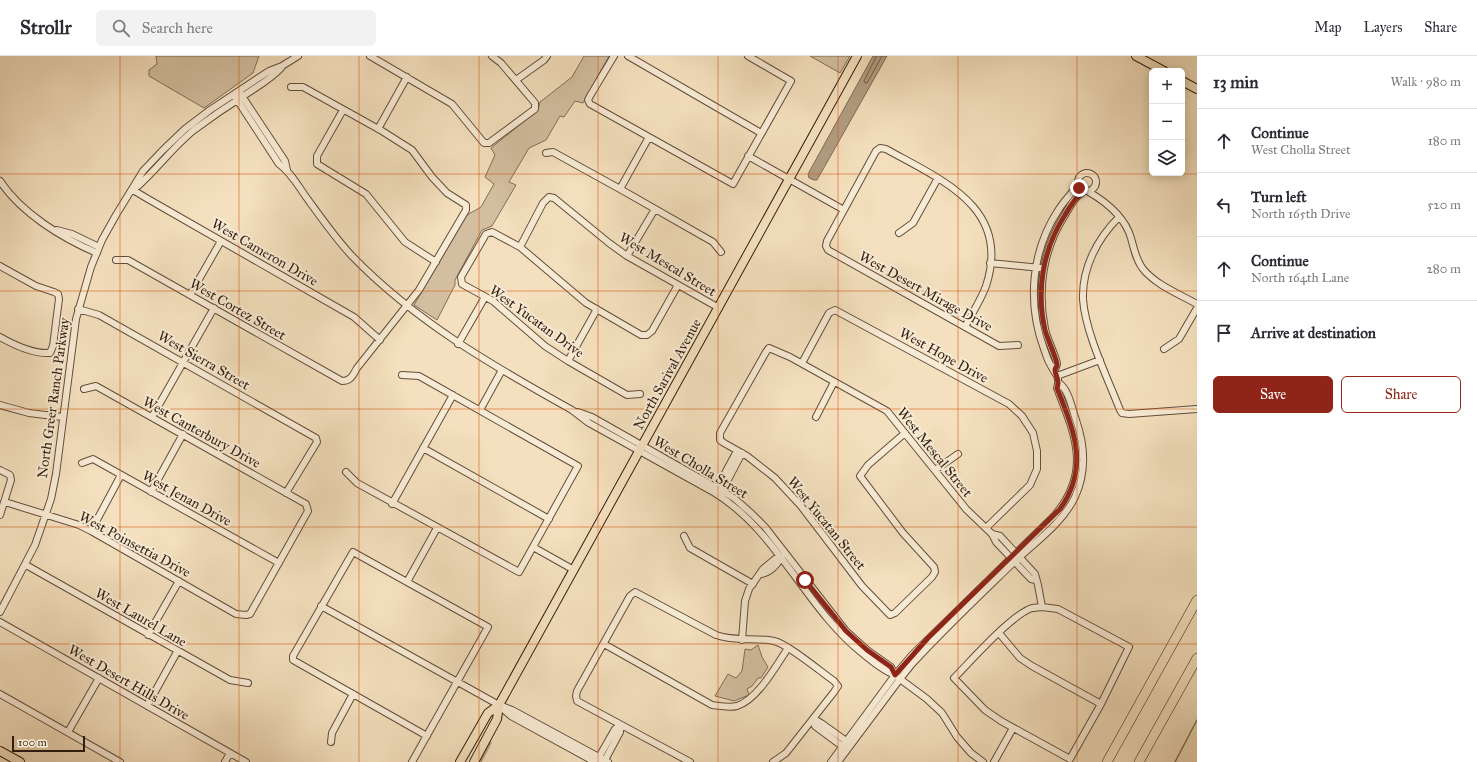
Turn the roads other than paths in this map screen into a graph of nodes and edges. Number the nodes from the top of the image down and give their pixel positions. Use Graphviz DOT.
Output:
graph roads {
  1 [pos="370,56"];
  2 [pos="492,56"];
  3 [pos="547,56"];
  4 [pos="614,56"];
  5 [pos="628,56"];
  6 [pos="748,56"];
  7 [pos="857,56"];
  8 [pos="1136,56"];
  9 [pos="295,57"];
  10 [pos="1158,68"];
  11 [pos="408,77"];
  12 [pos="516,80"];
  13 [pos="1185,83"];
  14 [pos="291,87"];
  15 [pos="1197,89"];
  16 [pos="238,96"];
  17 [pos="343,110"];
  18 [pos="378,129"];
  19 [pos="762,133"];
  20 [pos="649,137"];
  21 [pos="546,153"];
  22 [pos="748,156"];
  23 [pos="938,178"];
  24 [pos="788,179"];
  25 [pos="1096,184"];
  26 [pos="1,185"];
  27 [pos="1078,185"];
  28 [pos="620,188"];
  29 [pos="133,190"];
  30 [pos="1086,191"];
  31 [pos="1102,200"];
  32 [pos="655,209"];
  33 [pos="844,210"];
  34 [pos="1119,217"];
  35 [pos="899,233"];
  36 [pos="221,241"];
  37 [pos="520,247"];
  38 [pos="98,250"];
  39 [pos="721,252"];
  40 [pos="627,256"];
  41 [pos="116,260"];
  42 [pos="436,262"];
  43 [pos="990,262"];
  44 [pos="0,266"];
  45 [pos="1036,267"];
  46 [pos="1044,268"];
  47 [pos="678,285"];
  48 [pos="190,295"];
  49 [pos="485,297"];
  50 [pos="1197,304"];
  51 [pos="406,306"];
  52 [pos="214,308"];
  53 [pos="719,308"];
  54 [pos="1197,308"];
  55 [pos="78,309"];
  56 [pos="598,310"];
  57 [pos="965,327"];
  58 [pos="0,337"];
  59 [pos="380,340"];
  60 [pos="458,344"];
  61 [pos="1018,345"];
  62 [pos="1164,349"];
  63 [pos="1100,360"];
  64 [pos="568,361"];
  65 [pos="184,362"];
  66 [pos="802,363"];
  67 [pos="502,370"];
  68 [pos="1056,373"];
  69 [pos="402,375"];
  70 [pos="834,382"];
  71 [pos="84,389"];
  72 [pos="640,394"];
  73 [pos="453,395"];
  74 [pos="0,405"];
  75 [pos="1197,409"];
  76 [pos="480,410"];
  77 [pos="152,417"];
  78 [pos="816,417"];
  79 [pos="62,418"];
  80 [pos="905,433"];
  81 [pos="183,434"];
  82 [pos="720,440"];
  83 [pos="423,448"];
  84 [pos="641,449"];
  85 [pos="739,452"];
  86 [pos="958,454"];
  87 [pos="82,463"];
  88 [pos="0,470"];
  89 [pos="935,470"];
  90 [pos="346,472"];
  91 [pos="121,475"];
  92 [pos="151,492"];
  93 [pos="718,492"];
  94 [pos="286,493"];
  95 [pos="5,502"];
  96 [pos="392,504"];
  97 [pos="0,515"];
  98 [pos="46,515"];
  99 [pos="549,519"];
  100 [pos="437,528"];
  101 [pos="986,528"];
  102 [pos="91,531"];
  103 [pos="684,536"];
  104 [pos="533,547"];
  105 [pos="782,556"];
  106 [pos="1016,557"];
  107 [pos="279,564"];
  108 [pos="26,565"];
  109 [pos="574,570"];
  110 [pos="180,581"];
  111 [pos="407,582"];
  112 [pos="753,584"];
  113 [pos="1197,600"];
  114 [pos="321,606"];
  115 [pos="1042,607"];
  116 [pos="0,612"];
  117 [pos="0,622"];
  118 [pos="999,633"];
  119 [pos="148,635"];
  120 [pos="742,640"];
  121 [pos="604,644"];
  122 [pos="788,648"];
  123 [pos="177,652"];
  124 [pos="1197,658"];
  125 [pos="897,677"];
  126 [pos="98,678"];
  127 [pos="457,682"];
  128 [pos="248,683"];
  129 [pos="0,694"];
  130 [pos="354,694"];
  131 [pos="1101,704"];
  132 [pos="499,705"];
  133 [pos="147,706"];
  134 [pos="814,719"];
  135 [pos="620,725"];
  136 [pos="1013,728"];
  137 [pos="68,732"];
  138 [pos="427,736"];
  139 [pos="331,742"];
  140 [pos="847,745"];
  141 [pos="0,750"];
  142 [pos="230,753"];
  143 [pos="602,761"];
  144 [pos="20,762"];
  145 [pos="120,762"];
  146 [pos="225,762"];
  147 [pos="246,762"];
  148 [pos="412,762"];
  149 [pos="461,762"];
  150 [pos="474,762"];
  151 [pos="690,762"];
  152 [pos="774,762"];
  153 [pos="831,762"];
  154 [pos="838,762"];
  155 [pos="983,762"];
  156 [pos="994,762"];
  157 [pos="1107,762"];
  158 [pos="1139,762"];
  1 -- 11 [label="street"];
  2 -- 12 [label="street"];
  3 -- 12 [label="street"];
  4 -- 20 [label="street"];
  5 -- 19 [label="street"];
  6 -- 19 [label="street"];
  7 -- 24 [label="main road, North Sarival Avenue"];
  8 -- 10 [label="main road"];
  9 -- 16 [label="street, North Greer Ranch Parkway"];
  11 -- 12 [label="street"];
  11 -- 18 [label="street"];
  13 -- 15 [label="main road"];
  14 -- 17 [label="street"];
  16 -- 29 [label="street, North Greer Ranch Parkway"];
  16 -- 51 [label="street, West Cholla Street"];
  17 -- 18 [label="street"];
  17 -- 42 [label="street"];
  18 -- 42 [label="street"];
  19 -- 22 [label="street"];
  20 -- 22 [label="street"];
  20 -- 28 [label="street"];
  21 -- 28 [label="street"];
  22 -- 24 [label="street"];
  23 -- 33 [label="street"];
  23 -- 35 [label="street"];
  23 -- 43 [label="street"];
  24 -- 33 [label="street"];
  24 -- 53 [label="main road, North Sarival Avenue"];
  25 -- 27 [label="street"];
  25 -- 30 [label="street"];
  25 -- 31 [label="street"];
  26 -- 38 [label="street"];
  27 -- 30 [label="street"];
  27 -- 45 [label="street"];
  28 -- 32 [label="street"];
  29 -- 36 [label="street, West Cameron Drive"];
  29 -- 38 [label="street, North Greer Ranch Parkway"];
  30 -- 31 [label="street"];
  30 -- 46 [label="street"];
  31 -- 34 [label="street"];
  32 -- 39 [label="street"];
  32 -- 40 [label="street"];
  33 -- 57 [label="street, West Desert Mirage Drive"];
  34 -- 50 [label="street"];
  34 -- 63 [label="street"];
  36 -- 48 [label="street"];
  36 -- 59 [label="street, West Cameron Drive"];
  37 -- 40 [label="street, West Mescal Street"];
  37 -- 49 [label="street, West Yucatan Drive"];
  37 -- 56 [label="street"];
  38 -- 55 [label="street, North Greer Ranch Parkway"];
  40 -- 47 [label="street, West Mescal Street"];
  41 -- 48 [label="street, West Cortez Street"];
  42 -- 51 [label="street"];
  43 -- 45 [label="street"];
  43 -- 57 [label="street"];
  44 -- 58 [label="street"];
  45 -- 46 [label="street"];
  45 -- 68 [label="street"];
  46 -- 68 [label="street"];
  47 -- 53 [label="street, West Mescal Street"];
  47 -- 56 [label="street"];
  48 -- 52 [label="street, West Cortez Street"];
  49 -- 60 [label="street"];
  49 -- 64 [label="street, West Yucatan Drive"];
  51 -- 59 [label="street"];
  51 -- 60 [label="street, West Cholla Street"];
  52 -- 59 [label="street, West Cortez Street"];
  52 -- 65 [label="street"];
  53 -- 84 [label="main road, North Sarival Avenue"];
  54 -- 62 [label="street"];
  55 -- 65 [label="street, West Sierra Street"];
  55 -- 79 [label="street, North Greer Ranch Parkway"];
  56 -- 64 [label="street"];
  57 -- 61 [label="street, West Desert Mirage Drive"];
  60 -- 67 [label="street, West Cholla Street"];
  63 -- 68 [label="street"];
  63 -- 75 [label="street"];
  64 -- 72 [label="street, West Yucatan Drive"];
  65 -- 77 [label="street"];
  65 -- 94 [label="street, West Sierra Street"];
  66 -- 70 [label="street, West Mescal Street"];
  66 -- 82 [label="street, West Mescal Street"];
  66 -- 101 [label="street, West Hope Drive"];
  67 -- 76 [label="street"];
  67 -- 84 [label="street, West Cholla Street"];
  68 -- 106 [label="street"];
  69 -- 73 [label="street"];
  70 -- 78 [label="street"];
  70 -- 80 [label="street, West Mescal Street"];
  71 -- 77 [label="street, West Canterbury Drive"];
  73 -- 76 [label="street"];
  73 -- 83 [label="street"];
  74 -- 79 [label="street"];
  76 -- 99 [label="street"];
  77 -- 81 [label="street, West Canterbury Drive"];
  79 -- 98 [label="street, North Greer Ranch Parkway"];
  80 -- 85 [label="street, West Yucatan Street"];
  80 -- 89 [label="street, West Mescal Street"];
  81 -- 92 [label="street"];
  81 -- 94 [label="street, West Canterbury Drive"];
  82 -- 85 [label="street, West Yucatan Street"];
  83 -- 96 [label="street"];
  83 -- 99 [label="street"];
  84 -- 93 [label="street, West Cholla Street"];
  84 -- 109 [label="main road, North Sarival Avenue"];
  85 -- 93 [label="street"];
  86 -- 89 [label="street"];
  87 -- 91 [label="street, West Jenan Drive"];
  88 -- 95 [label="street"];
  89 -- 101 [label="street, West Mescal Street"];
  90 -- 96 [label="street"];
  91 -- 92 [label="street, West Jenan Drive"];
  91 -- 102 [label="street"];
  92 -- 107 [label="street, West Jenan Drive"];
  93 -- 105 [label="street, West Cholla Street"];
  94 -- 107 [label="street, West Canterbury Drive"];
  95 -- 97 [label="street"];
  95 -- 98 [label="street, West Poinsettia Drive"];
  96 -- 100 [label="street"];
  98 -- 102 [label="street, West Poinsettia Drive"];
  98 -- 108 [label="street, North Greer Ranch Parkway"];
  99 -- 104 [label="street"];
  100 -- 104 [label="street"];
  100 -- 111 [label="street"];
  101 -- 106 [label="street, West Mescal Street"];
  102 -- 110 [label="street, West Poinsettia Drive"];
  103 -- 112 [label="street"];
  104 -- 109 [label="street"];
  105 -- 112 [label="street"];
  105 -- 125 [label="street, West Cholla Street"];
  106 -- 115 [label="street, West Mescal Street"];
  106 -- 125 [label="street"];
  107 -- 110 [label="street, West Poinsettia Drive"];
  108 -- 116 [label="street, North Greer Ranch Parkway"];
  108 -- 119 [label="street, West Laurel Lane"];
  109 -- 132 [label="main road, North Sarival Avenue"];
  110 -- 119 [label="street"];
  111 -- 114 [label="street"];
  111 -- 127 [label="street"];
  112 -- 120 [label="street"];
  113 -- 157 [label="highway"];
  114 -- 127 [label="street"];
  114 -- 130 [label="street"];
  115 -- 118 [label="street"];
  115 -- 131 [label="street"];
  117 -- 126 [label="street, West Desert Hills Drive"];
  118 -- 131 [label="street"];
  118 -- 136 [label="street"];
  119 -- 123 [label="street, West Laurel Lane"];
  120 -- 121 [label="street"];
  120 -- 122 [label="street"];
  121 -- 122 [label="street"];
  121 -- 135 [label="street"];
  122 -- 134 [label="street"];
  123 -- 128 [label="street, West Laurel Lane"];
  123 -- 133 [label="street"];
  124 -- 158 [label="highway"];
  125 -- 140 [label="street"];
  125 -- 155 [label="street, West Cholla Street"];
  126 -- 133 [label="street, West Desert Hills Drive"];
  126 -- 137 [label="street"];
  127 -- 132 [label="street"];
  127 -- 138 [label="street"];
  129 -- 137 [label="street"];
  130 -- 138 [label="street"];
  130 -- 139 [label="street"];
  131 -- 136 [label="street"];
  132 -- 143 [label="street"];
  132 -- 149 [label="main road, North Sarival Avenue"];
  132 -- 150 [label="main road, North Sarival Avenue"];
  133 -- 142 [label="street, West Desert Hills Drive"];
  134 -- 140 [label="street"];
  134 -- 152 [label="street"];
  135 -- 143 [label="street"];
  135 -- 151 [label="street"];
  136 -- 156 [label="street"];
  137 -- 145 [label="street"];
  138 -- 148 [label="street"];
  140 -- 153 [label="street"];
  140 -- 154 [label="street"];
  141 -- 144 [label="main road"];
  142 -- 146 [label="street"];
  142 -- 147 [label="street, West Desert Hills Drive"];
}
